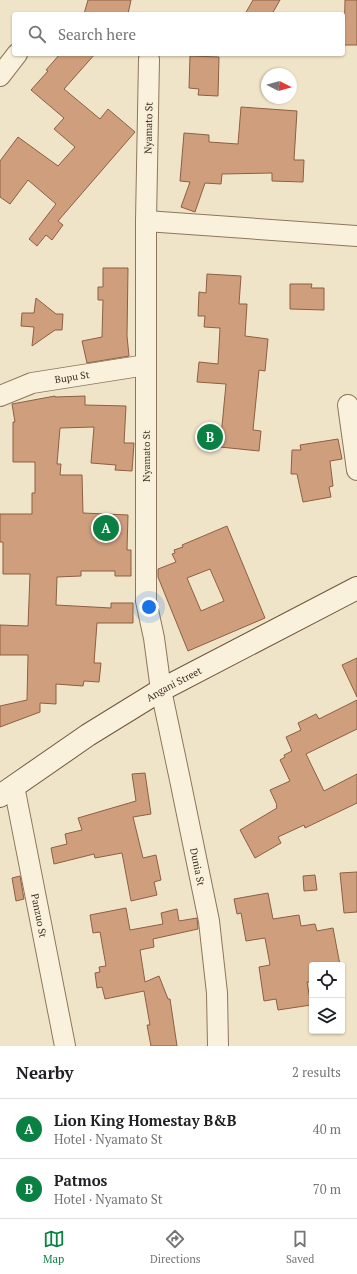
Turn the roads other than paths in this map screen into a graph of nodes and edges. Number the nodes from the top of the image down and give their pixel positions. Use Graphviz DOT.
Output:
graph roads {
  1 [pos="15,56"];
  2 [pos="149,59"];
  3 [pos="0,76"];
  4 [pos="146,221"];
  5 [pos="357,236"];
  6 [pos="146,365"];
  7 [pos="0,396"];
  8 [pos="348,405"];
  9 [pos="357,470"];
  10 [pos="357,588"];
  11 [pos="161,690"];
  12 [pos="7,790"];
  13 [pos="65,1046"];
  14 [pos="218,1046"];
  1 -- 3 [label="street"];
  2 -- 4 [label="street, Nyamato St"];
  4 -- 5 [label="street"];
  4 -- 6 [label="street, Nyamato St"];
  6 -- 7 [label="street, Bupu St"];
  6 -- 11 [label="street, Nyamato St"];
  8 -- 9 [label="street"];
  10 -- 11 [label="street, Angani Street"];
  11 -- 12 [label="street, Angani Street"];
  11 -- 14 [label="street, Dunia St"];
  12 -- 13 [label="street, Panzuo St"];
}
